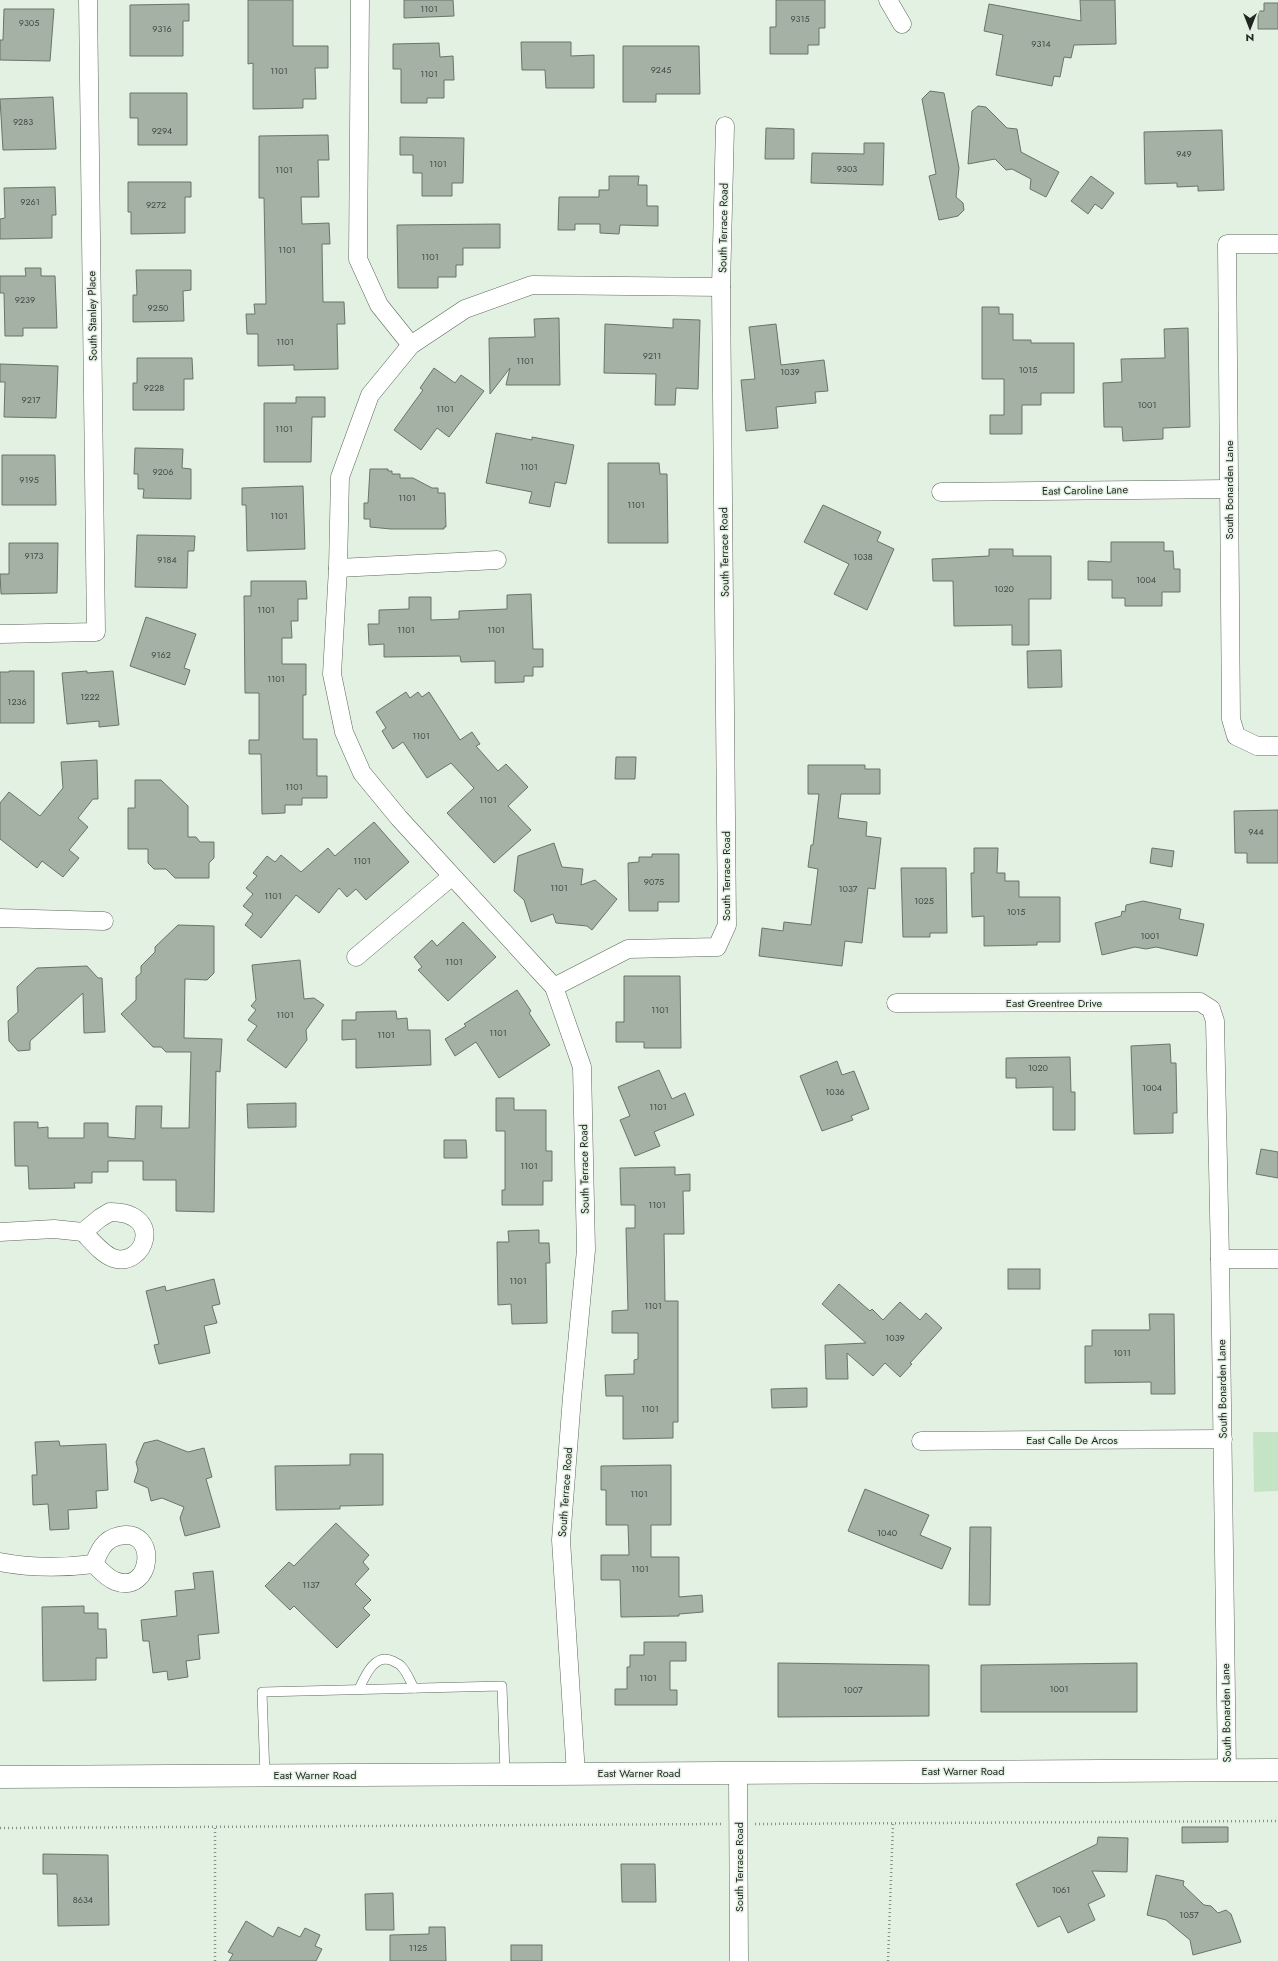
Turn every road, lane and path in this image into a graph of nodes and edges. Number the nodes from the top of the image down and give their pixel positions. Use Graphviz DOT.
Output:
graph roads {
  1 [pos="88,0"];
  2 [pos="360,0"];
  3 [pos="888,0"];
  4 [pos="902,24"];
  5 [pos="725,126"];
  6 [pos="1278,244"];
  7 [pos="721,287"];
  8 [pos="411,345"];
  9 [pos="1229,489"];
  10 [pos="941,492"];
  11 [pos="497,560"];
  12 [pos="338,568"];
  13 [pos="0,634"];
  14 [pos="1278,746"];
  15 [pos="451,877"];
  16 [pos="0,918"];
  17 [pos="104,921"];
  18 [pos="356,957"];
  19 [pos="554,987"];
  20 [pos="896,1003"];
  21 [pos="1211,1009"];
  22 [pos="0,1232"];
  23 [pos="83,1232"];
  24 [pos="1220,1259"];
  25 [pos="1278,1259"];
  26 [pos="1223,1439"];
  27 [pos="921,1441"];
  28 [pos="0,1562"];
  29 [pos="94,1564"];
  30 [pos="414,1688"];
  31 [pos="359,1690"];
  32 [pos="1227,1770"];
  33 [pos="1278,1770"];
  34 [pos="738,1773"];
  35 [pos="505,1774"];
  36 [pos="576,1774"];
  37 [pos="265,1776"];
  38 [pos="0,1777"];
  39 [pos="1278,1820"];
  40 [pos="893,1823"];
  41 [pos="739,1824"];
  42 [pos="215,1827"];
  43 [pos="0,1828"];
  44 [pos="215,1961"];
  45 [pos="739,1961"];
  46 [pos="888,1961"];
  1 -- 13 [label="street, South Stanley Place"];
  2 -- 8 [label="street"];
  3 -- 4 [label="street"];
  5 -- 7 [label="street, South Terrace Road"];
  6 -- 9 [label="street, South Bonarden Lane"];
  7 -- 8 [label="street"];
  7 -- 19 [label="street, South Terrace Road"];
  8 -- 12 [label="street"];
  9 -- 10 [label="street, East Caroline Lane"];
  9 -- 14 [label="street, South Bonarden Lane"];
  11 -- 12 [label="street"];
  12 -- 15 [label="street"];
  15 -- 18 [label="street"];
  15 -- 19 [label="street"];
  16 -- 17 [label="street"];
  19 -- 36 [label="street, South Terrace Road"];
  20 -- 21 [label="street, East Greentree Drive"];
  21 -- 24 [label="street, South Bonarden Lane"];
  22 -- 23 [label="street"];
  24 -- 25 [label="street"];
  24 -- 26 [label="street, South Bonarden Lane"];
  26 -- 27 [label="street, East Calle De Arcos"];
  26 -- 32 [label="street, South Bonarden Lane"];
  28 -- 29 [label="street"];
  30 -- 31 [label="lane"];
  30 -- 31 [label="lane"];
  30 -- 35 [label="lane"];
  31 -- 37 [label="lane"];
  32 -- 33 [label="main road, East Warner Road"];
  32 -- 34 [label="main road, East Warner Road"];
  34 -- 36 [label="main road, East Warner Road"];
  34 -- 41 [label="street, South Terrace Road"];
  35 -- 36 [label="main road, East Warner Road"];
  35 -- 37 [label="main road, East Warner Road"];
  37 -- 38 [label="main road, East Warner Road"];
  39 -- 40 [label="path"];
  40 -- 41 [label="path"];
  40 -- 46 [label="path"];
  41 -- 42 [label="path"];
  41 -- 45 [label="street, South Terrace Road"];
  42 -- 43 [label="path"];
  42 -- 44 [label="path"];
}
